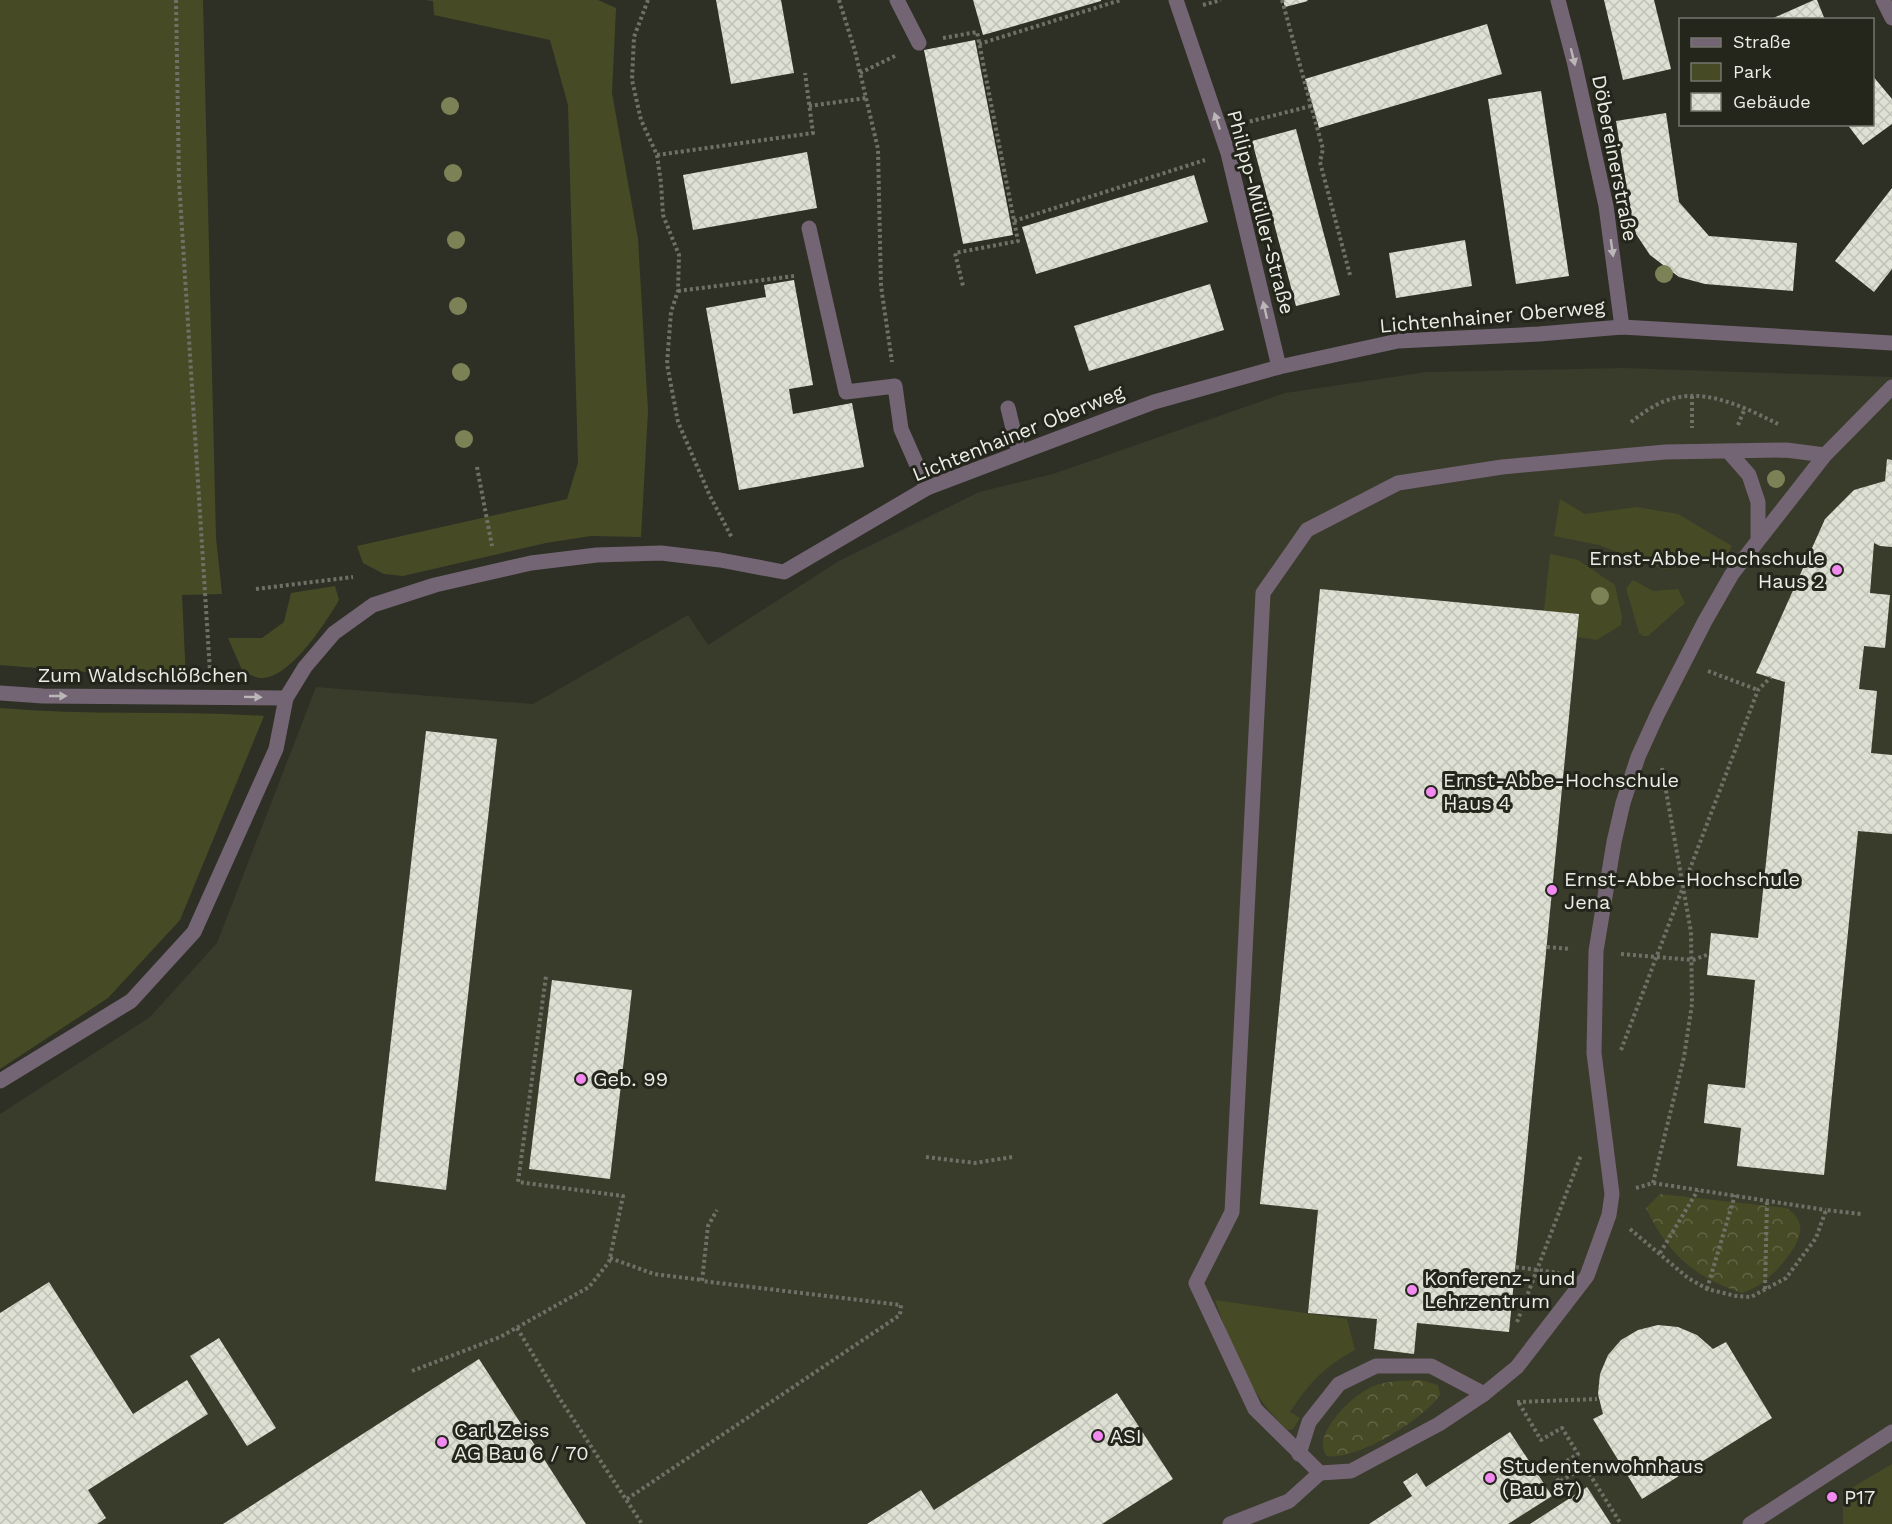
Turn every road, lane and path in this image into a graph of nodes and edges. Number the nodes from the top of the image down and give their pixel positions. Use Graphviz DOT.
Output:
graph roads {
  1 [pos="176,0"];
  2 [pos="648,0"];
  3 [pos="839,0"];
  4 [pos="897,0"];
  5 [pos="1121,0"];
  6 [pos="1176,0"];
  7 [pos="1282,0"];
  8 [pos="1558,0"];
  9 [pos="1883,0"];
  10 [pos="1892,18"];
  11 [pos="919,43"];
  12 [pos="979,44"];
  13 [pos="805,73"];
  14 [pos="860,74"];
  15 [pos="866,98"];
  16 [pos="809,106"];
  17 [pos="1311,106"];
  18 [pos="1220,129"];
  19 [pos="1228,153"];
  20 [pos="657,154"];
  21 [pos="1014,221"];
  22 [pos="809,228"];
  23 [pos="819,273"];
  24 [pos="1350,275"];
  25 [pos="963,286"];
  26 [pos="678,291"];
  27 [pos="1622,327"];
  28 [pos="1892,343"];
  29 [pos="1279,367"];
  30 [pos="895,386"];
  31 [pos="1892,387"];
  32 [pos="1008,408"];
  33 [pos="1631,422"];
  34 [pos="1788,429"];
  35 [pos="1728,451"];
  36 [pos="1019,453"];
  37 [pos="1825,455"];
  38 [pos="477,467"];
  39 [pos="927,488"];
  40 [pos="1758,539"];
  41 [pos="494,554"];
  42 [pos="746,565"];
  43 [pos="353,577"];
  44 [pos="256,589"];
  45 [pos="1684,662"];
  46 [pos="1771,677"];
  47 [pos="1758,690"];
  48 [pos="0,693"];
  49 [pos="211,696"];
  50 [pos="286,698"];
  51 [pos="1662,764"];
  52 [pos="1684,886"];
  53 [pos="1547,947"];
  54 [pos="1596,951"];
  55 [pos="1709,954"];
  56 [pos="1656,957"];
  57 [pos="1693,960"];
  58 [pos="546,976"];
  59 [pos="1620,1051"];
  60 [pos="0,1080"];
  61 [pos="1584,1148"];
  62 [pos="926,1156"];
  63 [pos="1012,1157"];
  64 [pos="1698,1190"];
  65 [pos="1735,1195"];
  66 [pos="1767,1201"];
  67 [pos="717,1210"];
  68 [pos="1826,1210"];
  69 [pos="1861,1214"];
  70 [pos="1609,1215"];
  71 [pos="1660,1253"];
  72 [pos="610,1258"];
  73 [pos="1516,1267"];
  74 [pos="1537,1270"];
  75 [pos="1587,1276"];
  76 [pos="702,1281"];
  77 [pos="1707,1289"];
  78 [pos="1765,1289"];
  79 [pos="1517,1323"];
  80 [pos="517,1328"];
  81 [pos="412,1371"];
  82 [pos="1485,1394"];
  83 [pos="1597,1399"];
  84 [pos="1519,1403"];
  85 [pos="1892,1432"];
  86 [pos="1299,1454"];
  87 [pos="1320,1473"];
  88 [pos="627,1499"];
  89 [pos="642,1524"];
  90 [pos="1230,1524"];
  91 [pos="1621,1524"];
  92 [pos="1750,1524"];
  1 -- 49 [label="path"];
  2 -- 20 [label="path"];
  3 -- 14 [label="path"];
  4 -- 11 [label="street"];
  5 -- 12 [label="path"];
  18 -- 6 [label="street, Philipp-Müller-Straße, one-way"];
  7 -- 17 [label="path"];
  8 -- 27 [label="street, Döbereinerstraße, one-way"];
  9 -- 10 [label="street"];
  11 -- 12 [label="path"];
  11 -- 14 [label="path"];
  12 -- 21 [label="path"];
  13 -- 16 [label="path"];
  14 -- 15 [label="path"];
  15 -- 16 [label="path"];
  15 -- 30 [label="path"];
  16 -- 20 [label="path"];
  17 -- 18 [label="path"];
  17 -- 24 [label="path"];
  18 -- 19 [label="street, Philipp-Müller-Straße"];
  19 -- 21 [label="path"];
  29 -- 19 [label="street, Philipp-Müller-Straße, one-way"];
  20 -- 26 [label="path"];
  21 -- 25 [label="path"];
  22 -- 23 [label="street"];
  23 -- 26 [label="path"];
  23 -- 30 [label="street"];
  26 -- 42 [label="path"];
  27 -- 28 [label="street, Lichtenhainer Oberweg"];
  27 -- 29 [label="street, Lichtenhainer Oberweg"];
  29 -- 36 [label="street, Lichtenhainer Oberweg"];
  30 -- 39 [label="street"];
  31 -- 37 [label="street"];
  32 -- 36 [label="street"];
  33 -- 34 [label="path"];
  35 -- 37 [label="street"];
  35 -- 40 [label="street"];
  35 -- 86 [label="street"];
  36 -- 39 [label="street, Lichtenhainer Oberweg"];
  37 -- 40 [label="street"];
  38 -- 41 [label="path"];
  39 -- 42 [label="street, Lichtenhainer Oberweg"];
  40 -- 45 [label="street"];
  42 -- 50 [label="street, Lichtenhainer Oberweg"];
  43 -- 44 [label="path"];
  45 -- 47 [label="path"];
  45 -- 54 [label="street"];
  46 -- 47 [label="path"];
  47 -- 52 [label="path"];
  48 -- 49 [label="street, Zum Waldschlößchen, one-way"];
  49 -- 50 [label="street, Zum Waldschlößchen, one-way"];
  50 -- 60 [label="street, Lichtenhainer Oberweg"];
  51 -- 52 [label="path"];
  52 -- 56 [label="path"];
  52 -- 57 [label="path"];
  53 -- 54 [label="path"];
  54 -- 56 [label="path"];
  54 -- 70 [label="street"];
  55 -- 57 [label="path"];
  56 -- 57 [label="path"];
  56 -- 59 [label="path"];
  57 -- 64 [label="path"];
  58 -- 72 [label="path"];
  61 -- 74 [label="path"];
  62 -- 63 [label="path"];
  64 -- 65 [label="path"];
  64 -- 71 [label="path"];
  65 -- 66 [label="path"];
  65 -- 77 [label="path"];
  66 -- 68 [label="path"];
  66 -- 78 [label="path"];
  67 -- 76 [label="path"];
  68 -- 69 [label="path"];
  68 -- 78 [label="path"];
  70 -- 71 [label="path"];
  70 -- 75 [label="street"];
  71 -- 77 [label="path"];
  72 -- 76 [label="path"];
  72 -- 80 [label="path"];
  73 -- 74 [label="path"];
  74 -- 75 [label="path"];
  74 -- 79 [label="path"];
  75 -- 82 [label="street"];
  76 -- 88 [label="path"];
  77 -- 78 [label="path"];
  80 -- 81 [label="path"];
  80 -- 88 [label="path"];
  82 -- 84 [label="path"];
  82 -- 86 [label="street"];
  82 -- 87 [label="street"];
  83 -- 84 [label="path"];
  84 -- 91 [label="path"];
  85 -- 92 [label="street"];
  86 -- 87 [label="street"];
  87 -- 90 [label="street"];
  88 -- 89 [label="path"];
}
